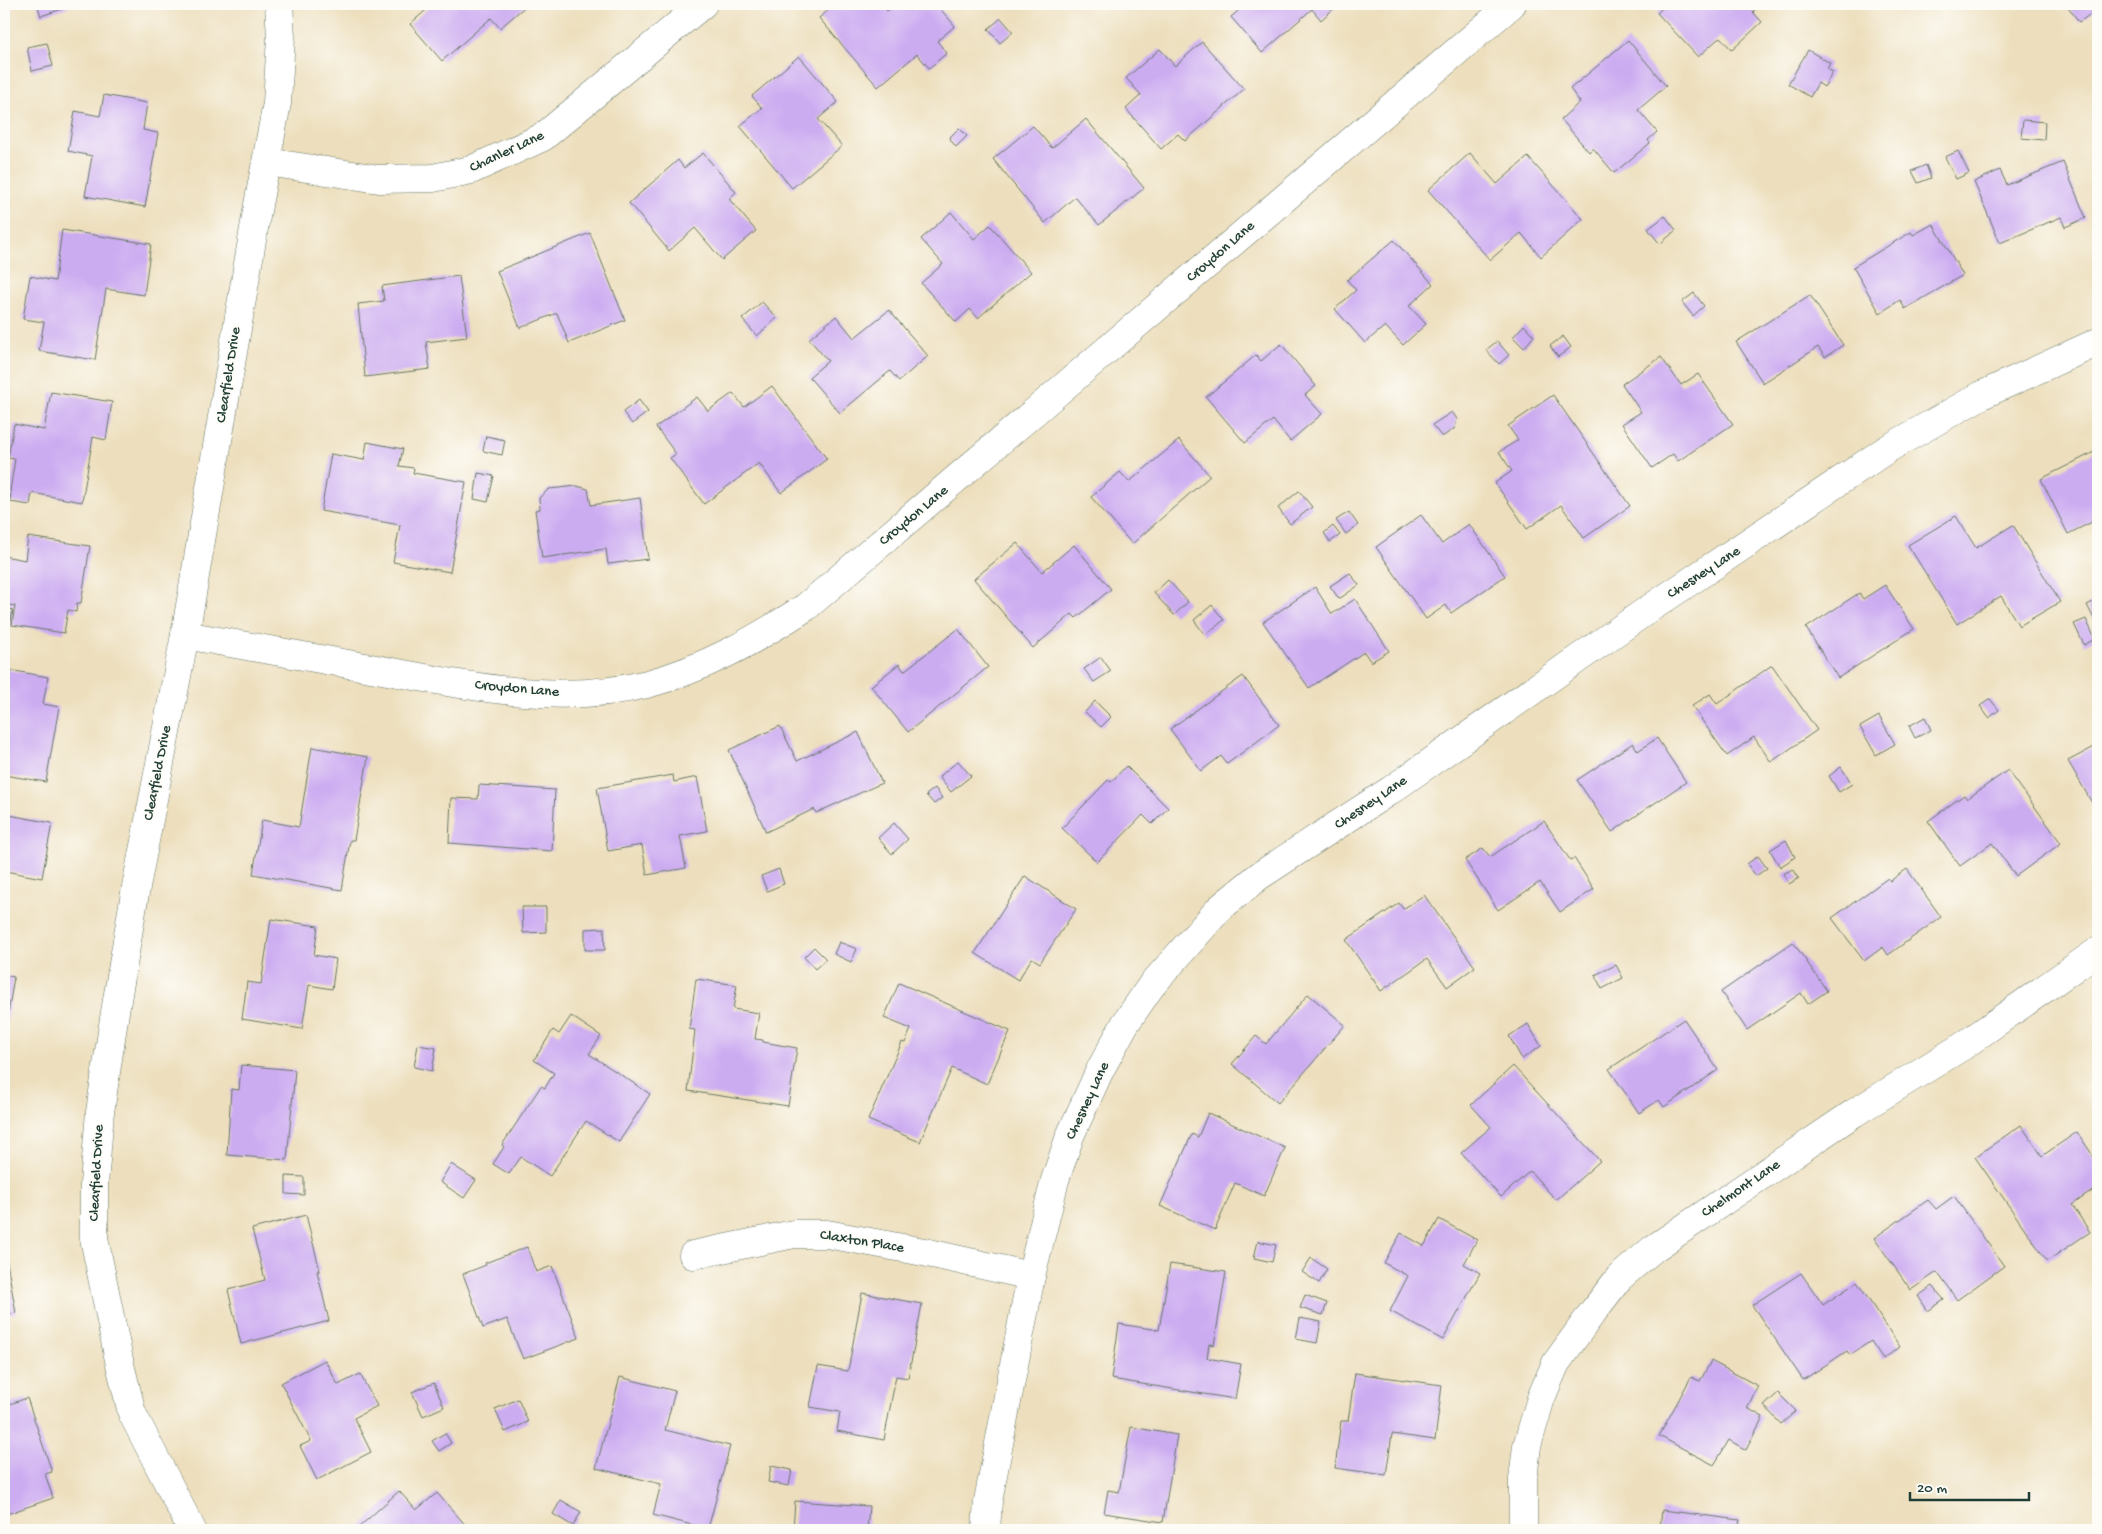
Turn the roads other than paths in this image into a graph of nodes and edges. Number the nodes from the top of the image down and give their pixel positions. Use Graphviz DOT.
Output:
graph roads {
  1 [pos="279,4"];
  2 [pos="703,4"];
  3 [pos="1512,4"];
  4 [pos="267,162"];
  5 [pos="2098,342"];
  6 [pos="185,635"];
  7 [pos="2098,951"];
  8 [pos="693,1255"];
  9 [pos="1031,1276"];
  10 [pos="192,1530"];
  11 [pos="986,1530"];
  12 [pos="1523,1530"];
  1 -- 4 [label="street, Clearfield Drive"];
  2 -- 4 [label="street, Chanler Lane"];
  3 -- 6 [label="street, Croydon Lane"];
  4 -- 6 [label="street, Clearfield Drive"];
  5 -- 9 [label="street, Chesney Lane"];
  6 -- 10 [label="street, Clearfield Drive"];
  7 -- 12 [label="street, Chelmont Lane"];
  8 -- 9 [label="street, Claxton Place"];
  9 -- 11 [label="street, Chesney Lane"];
}
